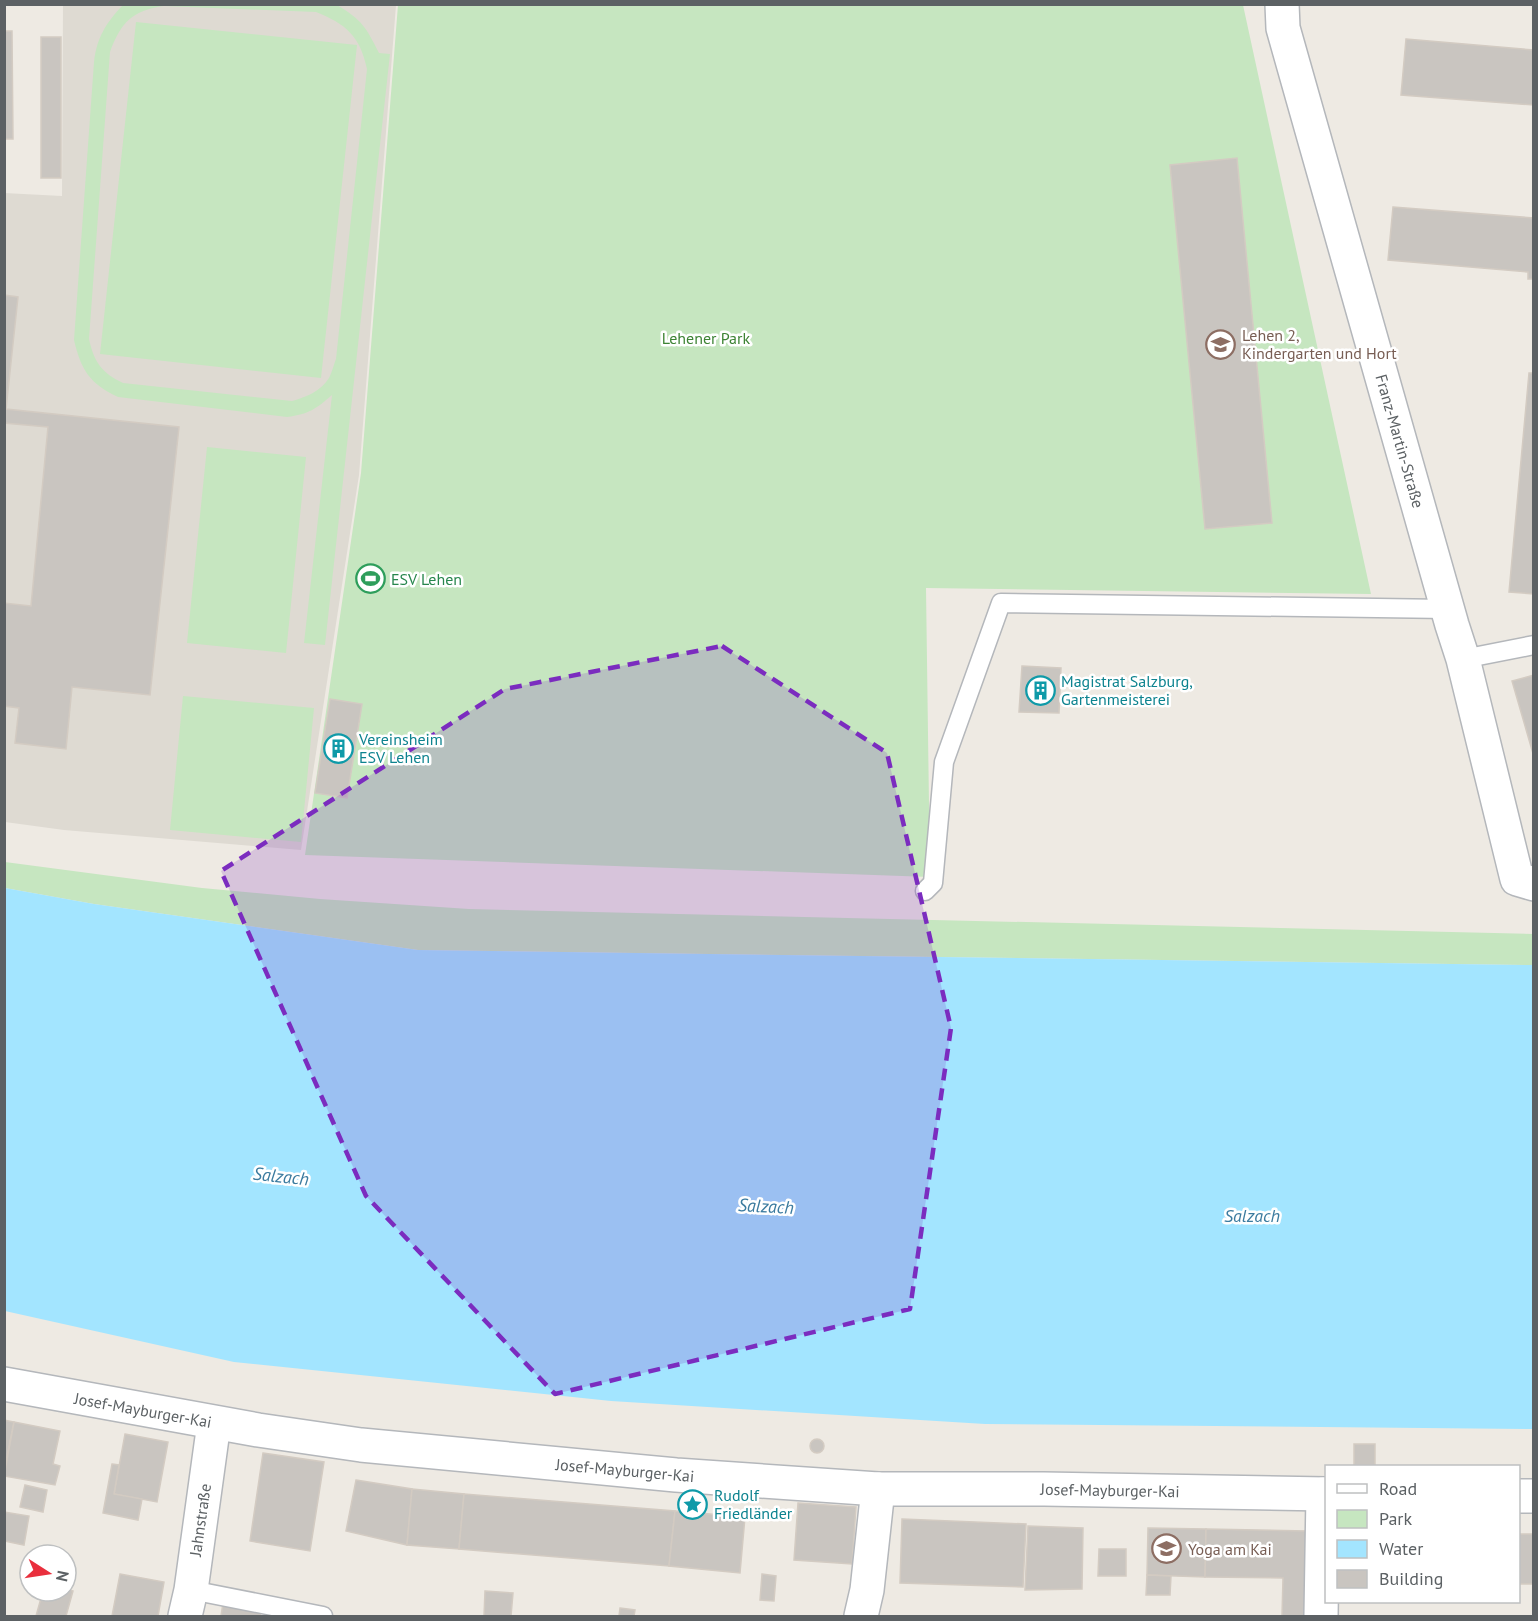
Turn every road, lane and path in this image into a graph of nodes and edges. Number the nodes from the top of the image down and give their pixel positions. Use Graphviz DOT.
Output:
graph roads {
  1 [pos="1282,4"];
  2 [pos="1448,609"];
  3 [pos="1533,645"];
  4 [pos="1463,659"];
  5 [pos="1525,882"];
  6 [pos="925,891"];
  7 [pos="4,1384"];
  8 [pos="214,1422"];
  9 [pos="878,1489"];
  10 [pos="1325,1494"];
  11 [pos="188,1603"];
  12 [pos="323,1617"];
  13 [pos="861,1617"];
  14 [pos="1321,1617"];
  1 -- 2 [label="street, Franz-Martin-Straße"];
  2 -- 4 [label="street, Franz-Martin-Straße"];
  2 -- 6 [label="lane"];
  3 -- 4 [label="lane"];
  4 -- 5 [label="street, Franz-Martin-Straße"];
  7 -- 8 [label="street, Josef-Mayburger-Kai"];
  8 -- 9 [label="street, Josef-Mayburger-Kai"];
  8 -- 11 [label="street, Jahnstraße"];
  9 -- 10 [label="street, Josef-Mayburger-Kai"];
  9 -- 13 [label="street"];
  10 -- 14 [label="street, Josef-Mayburger-Kai"];
  11 -- 12 [label="lane"];
}
